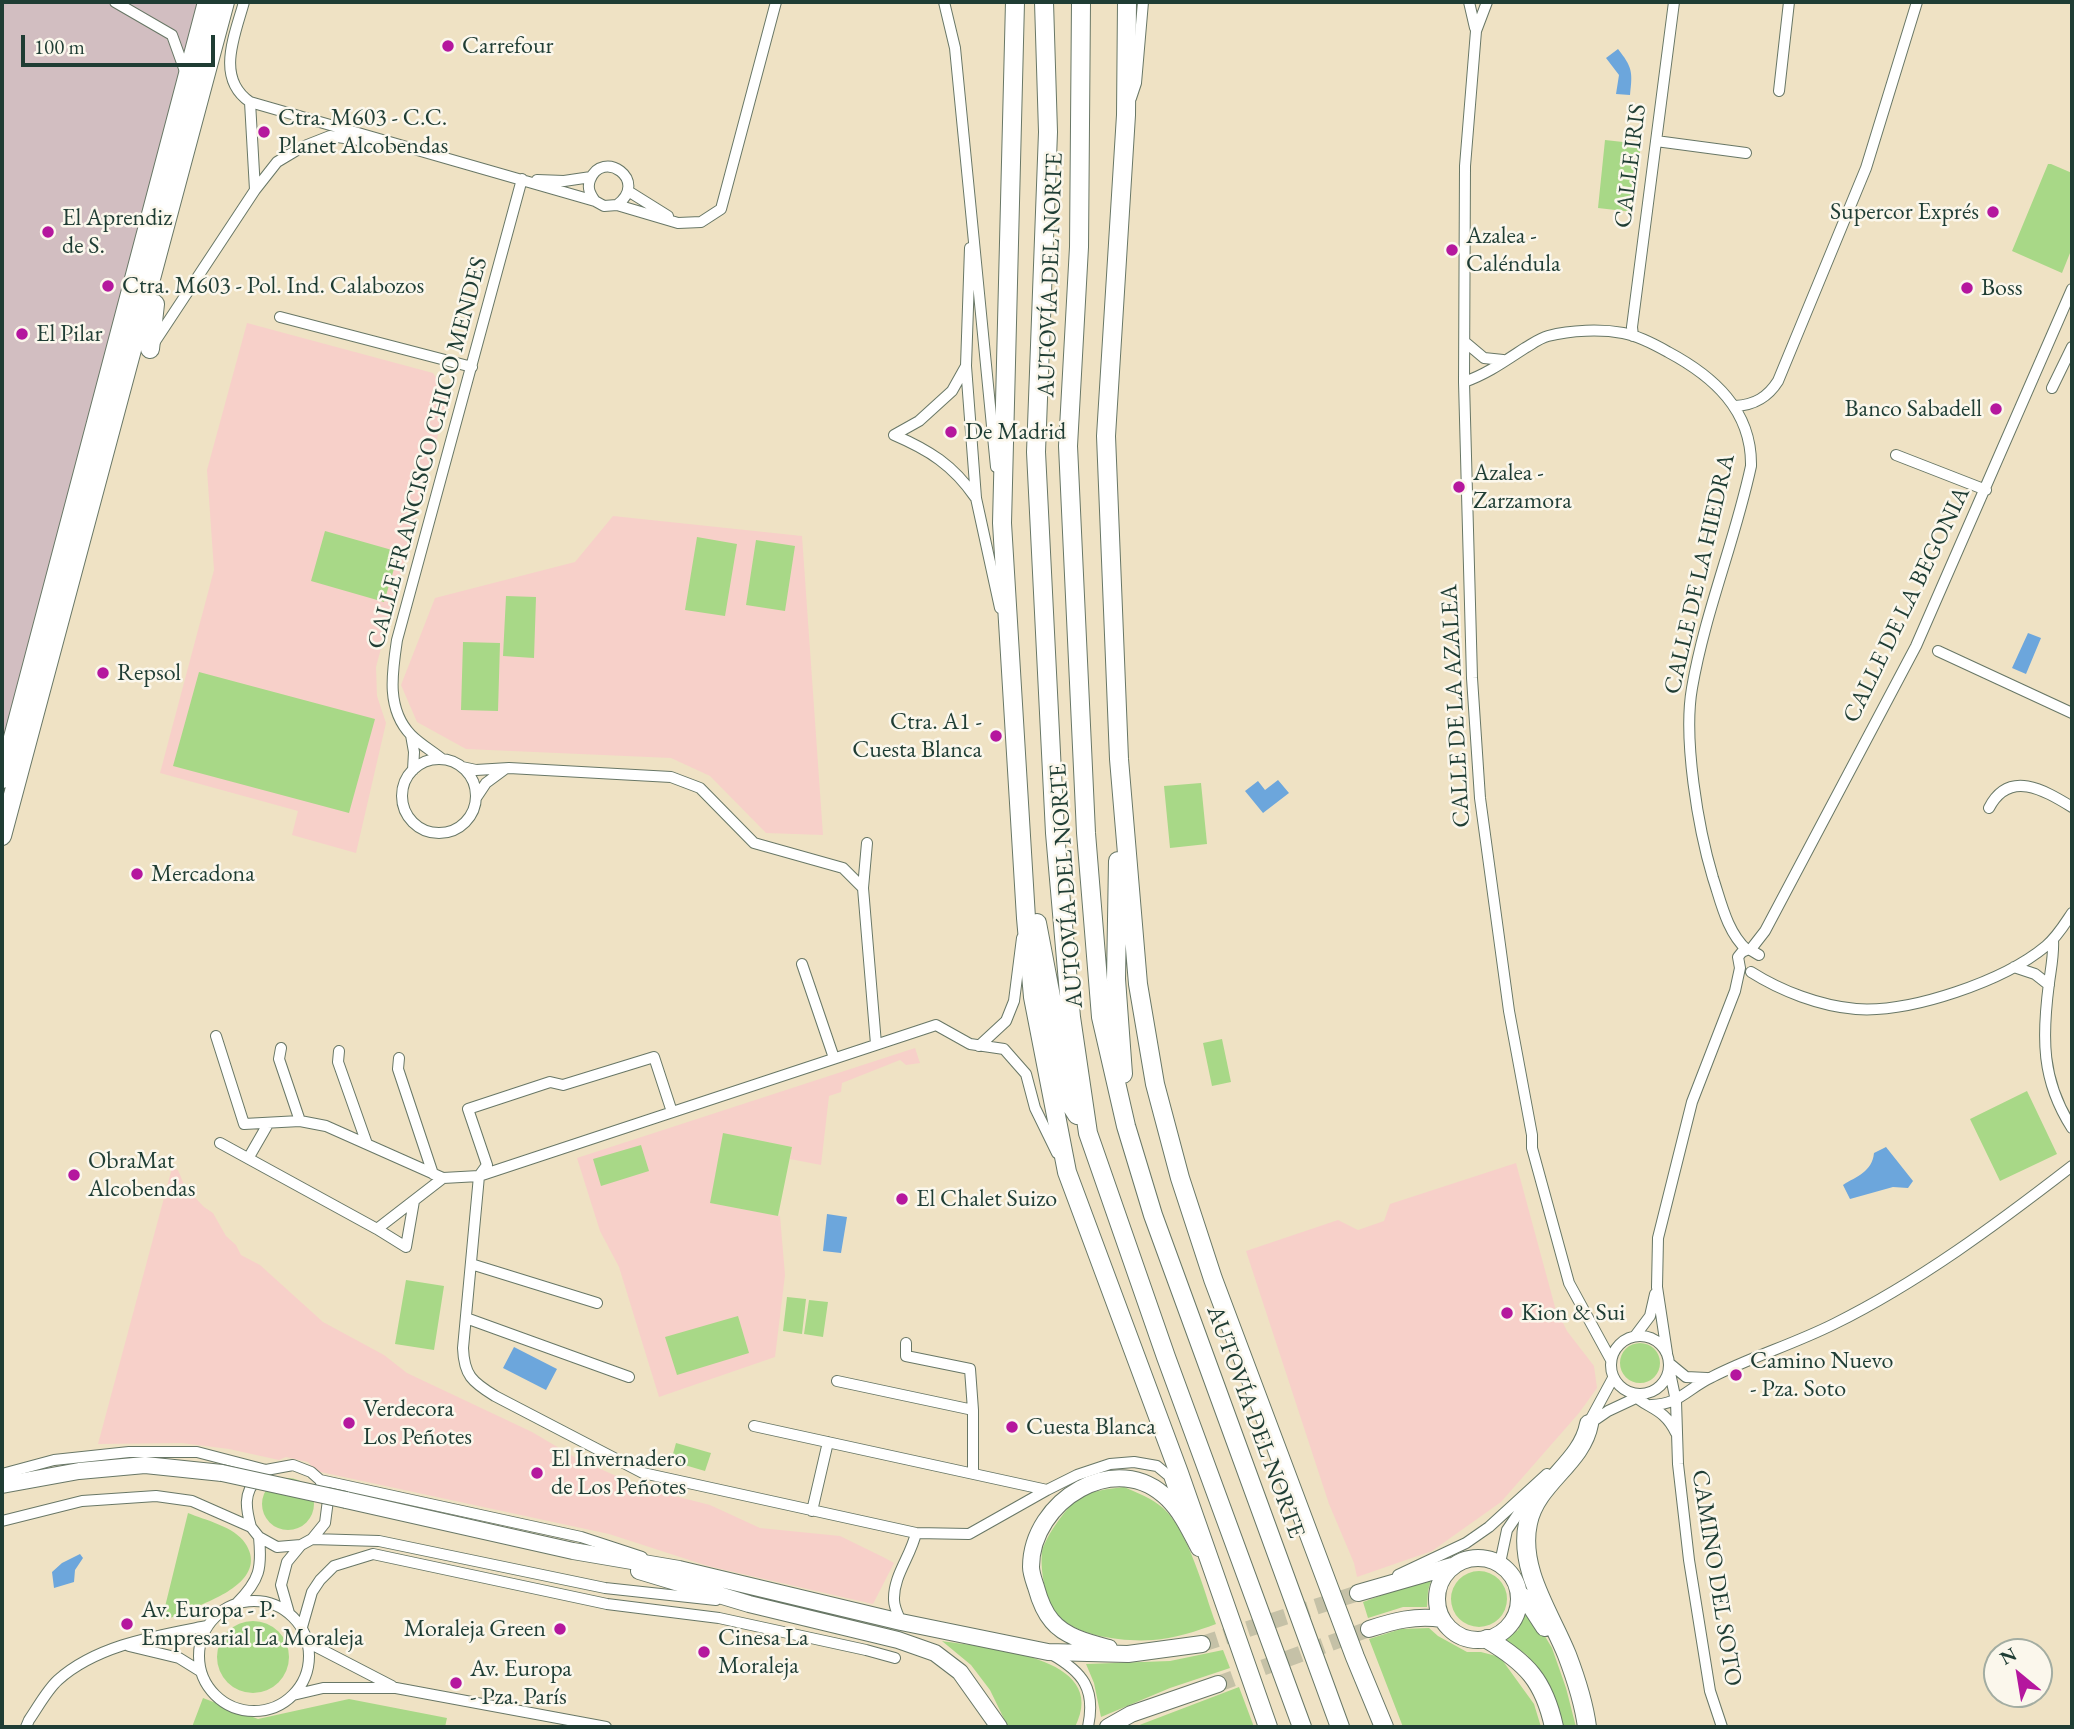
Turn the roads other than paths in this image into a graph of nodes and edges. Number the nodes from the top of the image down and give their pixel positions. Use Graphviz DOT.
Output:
graph roads {
  1 [pos="115,2"];
  2 [pos="207,2"];
  3 [pos="225,2"];
  4 [pos="244,2"];
  5 [pos="776,2"];
  6 [pos="944,2"];
  7 [pos="1003,2"];
  8 [pos="1015,2"];
  9 [pos="1044,2"];
  10 [pos="1081,2"];
  11 [pos="1127,2"];
  12 [pos="1143,2"];
  13 [pos="1469,2"];
  14 [pos="1487,2"];
  15 [pos="1674,2"];
  16 [pos="1789,2"];
  17 [pos="1917,2"];
  18 [pos="1476,32"];
  19 [pos="187,75"];
  20 [pos="1779,91"];
  21 [pos="250,102"];
  22 [pos="1126,115"];
  23 [pos="1012,134"];
  24 [pos="1656,141"];
  25 [pos="398,145"];
  26 [pos="1746,153"];
  27 [pos="591,177"];
  28 [pos="522,180"];
  29 [pos="256,190"];
  30 [pos="628,191"];
  31 [pos="595,201"];
  32 [pos="617,205"];
  33 [pos="971,209"];
  34 [pos="678,223"];
  35 [pos="160,248"];
  36 [pos="2072,289"];
  37 [pos="280,317"];
  38 [pos="1633,336"];
  39 [pos="1465,342"];
  40 [pos="2072,347"];
  41 [pos="150,349"];
  42 [pos="1507,359"];
  43 [pos="966,366"];
  44 [pos="472,367"];
  45 [pos="1464,382"];
  46 [pos="2052,388"];
  47 [pos="1735,406"];
  48 [pos="1896,455"];
  49 [pos="1986,490"];
  50 [pos="976,498"];
  51 [pos="1002,523"];
  52 [pos="1006,578"];
  53 [pos="1010,645"];
  54 [pos="1938,651"];
  55 [pos="2072,713"];
  56 [pos="411,735"];
  57 [pos="442,759"];
  58 [pos="1119,760"];
  59 [pos="462,767"];
  60 [pos="509,768"];
  61 [pos="413,770"];
  62 [pos="2,779"];
  63 [pos="476,798"];
  64 [pos="2072,807"];
  65 [pos="1989,808"];
  66 [pos="2,836"];
  67 [pos="867,844"];
  68 [pos="863,888"];
  69 [pos="2072,913"];
  70 [pos="1026,918"];
  71 [pos="2053,940"];
  72 [pos="1752,951"];
  73 [pos="802,964"];
  74 [pos="2014,967"];
  75 [pos="1747,971"];
  76 [pos="2049,985"];
  77 [pos="216,1037"];
  78 [pos="876,1044"];
  79 [pos="979,1046"];
  80 [pos="281,1048"];
  81 [pos="339,1051"];
  82 [pos="399,1058"];
  83 [pos="834,1058"];
  84 [pos="672,1112"];
  85 [pos="300,1121"];
  86 [pos="268,1124"];
  87 [pos="1126,1126"];
  88 [pos="2072,1128"];
  89 [pos="1088,1132"];
  90 [pos="220,1143"];
  91 [pos="367,1144"];
  92 [pos="248,1157"];
  93 [pos="2072,1166"];
  94 [pos="1067,1172"];
  95 [pos="433,1174"];
  96 [pos="480,1176"];
  97 [pos="443,1178"];
  98 [pos="414,1201"];
  99 [pos="377,1230"];
  100 [pos="471,1264"];
  101 [pos="1657,1287"];
  102 [pos="597,1303"];
  103 [pos="466,1318"];
  104 [pos="1635,1336"];
  105 [pos="906,1343"];
  106 [pos="1611,1360"];
  107 [pos="1668,1361"];
  108 [pos="629,1377"];
  109 [pos="1711,1377"];
  110 [pos="1613,1378"];
  111 [pos="837,1381"];
  112 [pos="1637,1395"];
  113 [pos="1676,1401"];
  114 [pos="1651,1405"];
  115 [pos="973,1410"];
  116 [pos="1588,1424"];
  117 [pos="754,1426"];
  118 [pos="1677,1435"];
  119 [pos="828,1442"];
  120 [pos="266,1470"];
  121 [pos="972,1473"];
  122 [pos="2,1474"];
  123 [pos="1547,1474"];
  124 [pos="55,1475"];
  125 [pos="320,1480"];
  126 [pos="2,1485"];
  127 [pos="1047,1490"];
  128 [pos="2,1495"];
  129 [pos="812,1511"];
  130 [pos="1184,1518"];
  131 [pos="2,1521"];
  132 [pos="251,1527"];
  133 [pos="916,1533"];
  134 [pos="259,1537"];
  135 [pos="312,1539"];
  136 [pos="300,1545"];
  137 [pos="573,1551"];
  138 [pos="1500,1563"];
  139 [pos="1452,1566"];
  140 [pos="679,1569"];
  141 [pos="1358,1593"];
  142 [pos="1223,1595"];
  143 [pos="1520,1595"];
  144 [pos="237,1603"];
  145 [pos="749,1604"];
  146 [pos="289,1613"];
  147 [pos="1442,1619"];
  148 [pos="901,1622"];
  149 [pos="207,1626"];
  150 [pos="302,1627"];
  151 [pos="1369,1629"];
  152 [pos="1488,1639"];
  153 [pos="307,1642"];
  154 [pos="1202,1644"];
  155 [pos="125,1645"];
  156 [pos="1048,1653"];
  157 [pos="1128,1654"];
  158 [pos="895,1658"];
  159 [pos="200,1671"];
  160 [pos="1218,1684"];
  161 [pos="396,1688"];
  162 [pos="977,1692"];
  163 [pos="293,1695"];
  164 [pos="1580,1700"];
  165 [pos="580,1725"];
  166 [pos="26,1727"];
  167 [pos="600,1727"];
  168 [pos="989,1727"];
  169 [pos="999,1727"];
  170 [pos="1088,1727"];
  171 [pos="1108,1727"];
  172 [pos="1268,1727"];
  173 [pos="1302,1727"];
  174 [pos="1340,1727"];
  175 [pos="1382,1727"];
  176 [pos="1554,1727"];
  177 [pos="1587,1727"];
  178 [pos="1722,1727"];
  1 -- 19 [label="street"];
  2 -- 19 [label="highway"];
  3 -- 35 [label="highway"];
  4 -- 21 [label="street"];
  5 -- 34 [label="street"];
  6 -- 33 [label="street"];
  7 -- 23 [label="highway"];
  8 -- 23 [label="highway"];
  9 -- 89 [label="highway, AUTOVÍA DEL NORTE"];
  10 -- 87 [label="highway, AUTOVÍA DEL NORTE"];
  11 -- 22 [label="highway"];
  12 -- 22 [label="street"];
  13 -- 18 [label="street, CALLE DE LA AZALEA"];
  14 -- 18 [label="street, CALLE DE LA AZALEA"];
  15 -- 24 [label="street, CALLE IRIS"];
  16 -- 20 [label="street"];
  17 -- 47 [label="street"];
  18 -- 39 [label="street, CALLE DE LA AZALEA"];
  19 -- 62 [label="highway"];
  21 -- 25 [label="street"];
  21 -- 29 [label="street"];
  22 -- 58 [label="highway"];
  23 -- 51 [label="highway"];
  24 -- 26 [label="street"];
  24 -- 38 [label="street, CALLE IRIS"];
  25 -- 28 [label="street"];
  25 -- 29 [label="street"];
  27 -- 28 [label="street"];
  27 -- 30 [label="street"];
  27 -- 31 [label="street"];
  28 -- 31 [label="street"];
  28 -- 44 [label="street, CALLE FRANCISCO CHICO MENDES"];
  29 -- 41 [label="street"];
  30 -- 32 [label="street"];
  30 -- 34 [label="street"];
  31 -- 32 [label="street"];
  32 -- 34 [label="street"];
  33 -- 43 [label="street"];
  33 -- 51 [label="street"];
  35 -- 41 [label="highway"];
  35 -- 66 [label="highway"];
  36 -- 49 [label="street, CALLE DE LA BEGONIA"];
  37 -- 44 [label="street"];
  38 -- 42 [label="street"];
  38 -- 47 [label="street"];
  39 -- 42 [label="street"];
  39 -- 45 [label="street, CALLE DE LA AZALEA"];
  40 -- 46 [label="street"];
  42 -- 45 [label="street"];
  43 -- 50 [label="street"];
  43 -- 50 [label="street"];
  44 -- 56 [label="street, CALLE FRANCISCO CHICO MENDES"];
  45 -- 106 [label="street, CALLE DE LA AZALEA"];
  47 -- 72 [label="street, CALLE DE LA HIEDRA"];
  48 -- 49 [label="street"];
  49 -- 72 [label="street, CALLE DE LA BEGONIA"];
  50 -- 53 [label="street"];
  51 -- 52 [label="highway"];
  52 -- 53 [label="highway"];
  52 -- 89 [label="highway"];
  53 -- 70 [label="highway"];
  54 -- 55 [label="street"];
  56 -- 57 [label="street, CALLE FRANCISCO CHICO MENDES"];
  56 -- 61 [label="street, CALLE FRANCISCO CHICO MENDES"];
  57 -- 59 [label="street"];
  57 -- 61 [label="street"];
  58 -- 87 [label="highway"];
  58 -- 175 [label="highway"];
  59 -- 60 [label="street"];
  59 -- 63 [label="street"];
  60 -- 63 [label="street"];
  60 -- 68 [label="street"];
  61 -- 63 [label="street"];
  64 -- 65 [label="street"];
  67 -- 68 [label="street"];
  68 -- 78 [label="street"];
  69 -- 71 [label="street"];
  70 -- 79 [label="street"];
  70 -- 94 [label="highway"];
  71 -- 74 [label="street"];
  71 -- 76 [label="street"];
  72 -- 75 [label="street"];
  72 -- 75 [label="street"];
  73 -- 83 [label="street"];
  74 -- 75 [label="street"];
  74 -- 76 [label="street"];
  75 -- 101 [label="street"];
  76 -- 88 [label="street"];
  77 -- 86 [label="street"];
  78 -- 79 [label="street"];
  78 -- 83 [label="street"];
  79 -- 94 [label="street"];
  80 -- 85 [label="street"];
  81 -- 91 [label="street"];
  82 -- 95 [label="street"];
  83 -- 84 [label="street"];
  84 -- 96 [label="street"];
  84 -- 96 [label="street"];
  85 -- 86 [label="street"];
  85 -- 91 [label="street"];
  86 -- 92 [label="street"];
  87 -- 174 [label="highway, AUTOVÍA DEL NORTE"];
  89 -- 173 [label="highway, AUTOVÍA DEL NORTE"];
  90 -- 92 [label="street"];
  91 -- 95 [label="street"];
  92 -- 99 [label="street"];
  93 -- 109 [label="street"];
  94 -- 142 [label="highway"];
  95 -- 97 [label="street"];
  96 -- 97 [label="street"];
  96 -- 100 [label="street"];
  97 -- 98 [label="street"];
  98 -- 99 [label="street"];
  98 -- 99 [label="street"];
  100 -- 102 [label="street"];
  100 -- 103 [label="street"];
  101 -- 104 [label="street"];
  101 -- 107 [label="street"];
  103 -- 108 [label="street"];
  103 -- 129 [label="street"];
  104 -- 106 [label="street"];
  104 -- 107 [label="street"];
  105 -- 115 [label="street"];
  106 -- 110 [label="street"];
  107 -- 109 [label="street"];
  107 -- 112 [label="street"];
  107 -- 113 [label="street, CAMINO DEL SOTO"];
  109 -- 113 [label="street"];
  110 -- 112 [label="street"];
  110 -- 116 [label="street"];
  111 -- 115 [label="street"];
  112 -- 114 [label="street"];
  112 -- 116 [label="street"];
  113 -- 114 [label="street"];
  113 -- 118 [label="street, CAMINO DEL SOTO"];
  114 -- 118 [label="street"];
  115 -- 121 [label="street"];
  116 -- 123 [label="street"];
  116 -- 164 [label="highway"];
  117 -- 119 [label="street"];
  118 -- 178 [label="street, CAMINO DEL SOTO"];
  119 -- 121 [label="street"];
  119 -- 129 [label="street"];
  120 -- 122 [label="street"];
  120 -- 125 [label="street"];
  120 -- 132 [label="street"];
  121 -- 127 [label="street"];
  123 -- 138 [label="street"];
  123 -- 141 [label="street"];
  124 -- 126 [label="main road"];
  124 -- 128 [label="main road"];
  124 -- 137 [label="main road, bridge"];
  125 -- 135 [label="street"];
  125 -- 140 [label="street"];
  127 -- 130 [label="street"];
  127 -- 133 [label="street"];
  129 -- 133 [label="street"];
  130 -- 142 [label="main road"];
  130 -- 157 [label="main road"];
  131 -- 132 [label="street"];
  132 -- 134 [label="street"];
  133 -- 148 [label="street"];
  134 -- 136 [label="street"];
  134 -- 144 [label="street"];
  135 -- 136 [label="street"];
  135 -- 145 [label="street"];
  136 -- 146 [label="street"];
  137 -- 140 [label="main road"];
  137 -- 145 [label="main road"];
  138 -- 139 [label="main road"];
  138 -- 143 [label="main road"];
  139 -- 141 [label="main road"];
  139 -- 147 [label="main road"];
  140 -- 148 [label="main road"];
  142 -- 172 [label="highway"];
  143 -- 152 [label="main road"];
  143 -- 164 [label="highway"];
  144 -- 146 [label="street"];
  144 -- 149 [label="street"];
  145 -- 162 [label="main road"];
  146 -- 150 [label="street"];
  147 -- 151 [label="main road"];
  147 -- 152 [label="main road"];
  148 -- 156 [label="main road"];
  149 -- 155 [label="street"];
  149 -- 159 [label="street"];
  150 -- 153 [label="street"];
  150 -- 158 [label="street"];
  152 -- 176 [label="highway"];
  153 -- 161 [label="street"];
  153 -- 163 [label="street"];
  154 -- 157 [label="main road"];
  155 -- 159 [label="street"];
  155 -- 166 [label="street"];
  156 -- 157 [label="main road"];
  156 -- 170 [label="street"];
  159 -- 163 [label="street"];
  160 -- 171 [label="main road"];
  161 -- 163 [label="street"];
  161 -- 165 [label="street"];
  162 -- 168 [label="street"];
  162 -- 169 [label="main road"];
  164 -- 177 [label="highway"];
  165 -- 167 [label="street"];
}
